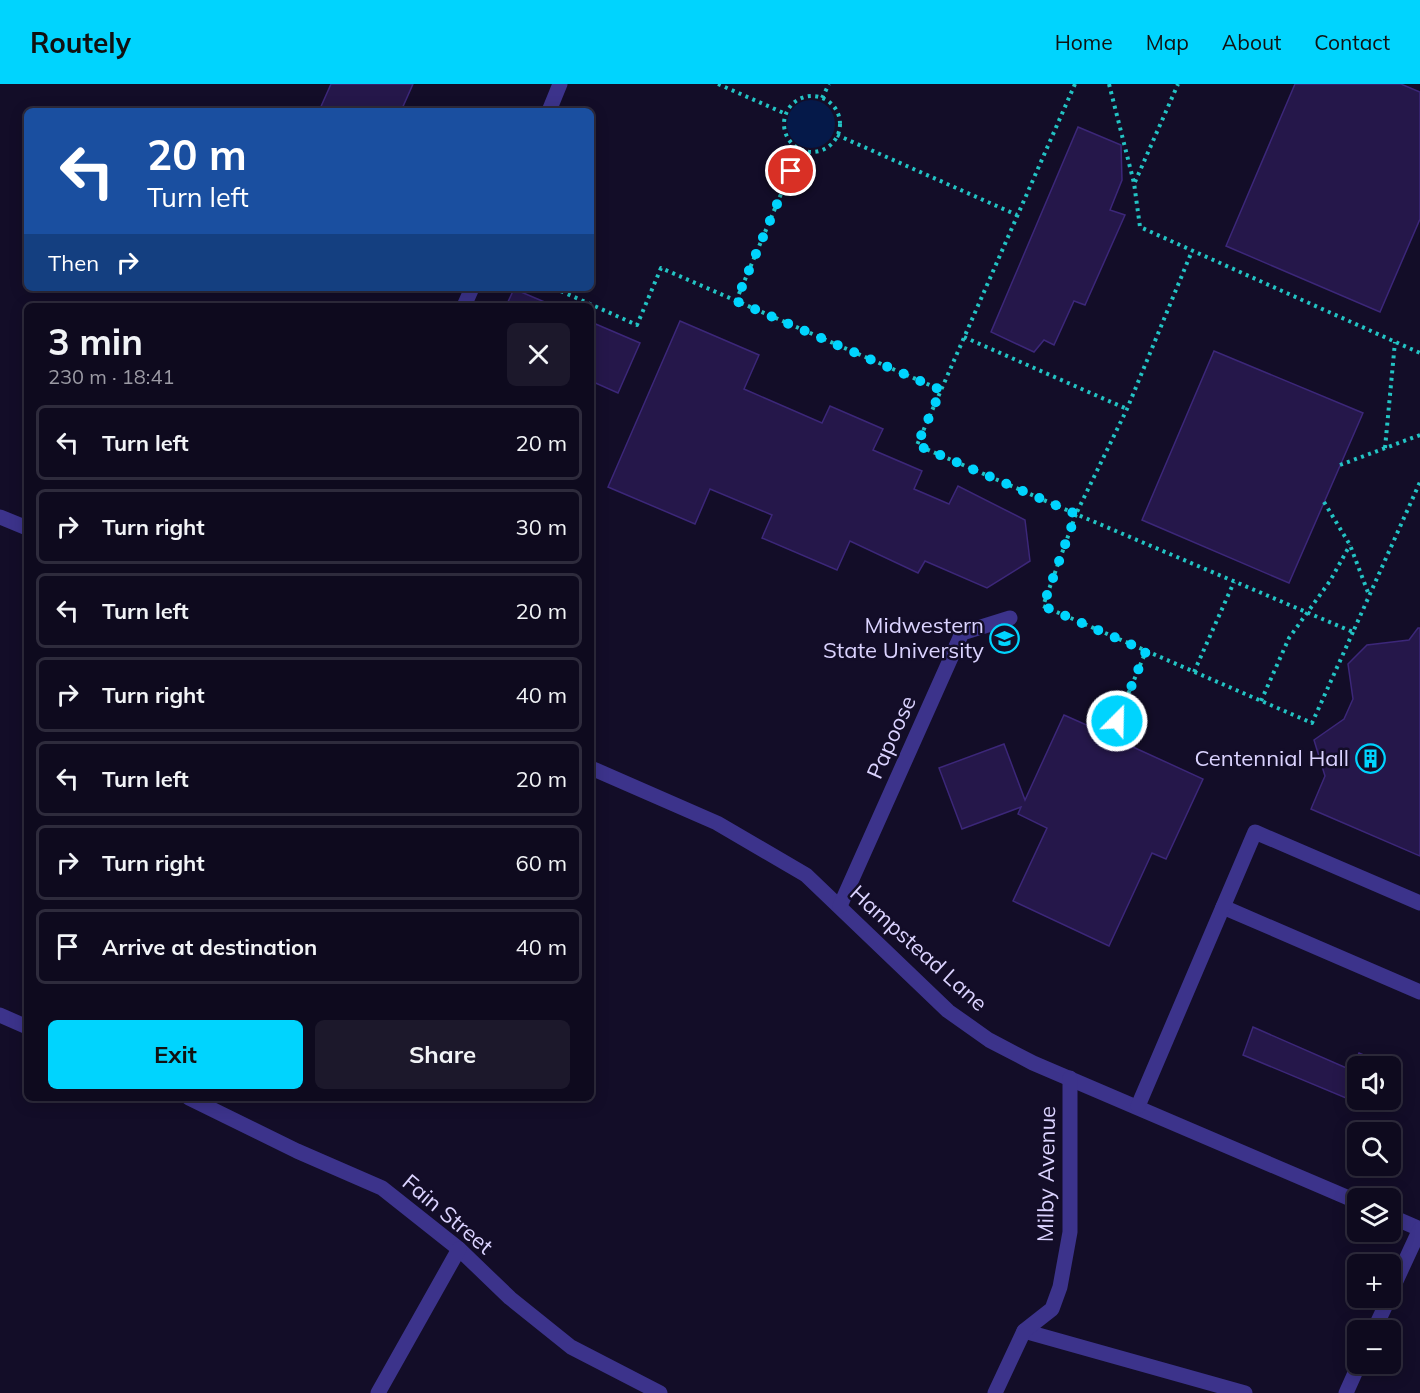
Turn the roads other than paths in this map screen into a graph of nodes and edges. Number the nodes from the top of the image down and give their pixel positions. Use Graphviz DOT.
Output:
graph roads {
  1 [pos="560,84"];
  2 [pos="550,108"];
  3 [pos="0,517"];
  4 [pos="24,527"];
  5 [pos="1010,618"];
  6 [pos="594,769"];
  7 [pos="1420,903"];
  8 [pos="840,906"];
  9 [pos="1223,907"];
  10 [pos="1420,992"];
  11 [pos="0,1015"];
  12 [pos="24,1026"];
  13 [pos="1070,1078"];
  14 [pos="195,1101"];
  15 [pos="1138,1106"];
  16 [pos="1347,1197"];
  17 [pos="1401,1221"];
  18 [pos="1420,1229"];
  19 [pos="459,1250"];
  20 [pos="1401,1271"];
  21 [pos="1024,1331"];
  22 [pos="1355,1374"];
  23 [pos="378,1393"];
  24 [pos="660,1393"];
  25 [pos="995,1393"];
  26 [pos="1245,1393"];
  27 [pos="1346,1393"];
  1 -- 2 [label="street"];
  3 -- 4 [label="street"];
  5 -- 8 [label="street, Papoose"];
  6 -- 8 [label="street, Hampstead Lane"];
  7 -- 9 [label="street"];
  8 -- 13 [label="street, Hampstead Lane"];
  9 -- 10 [label="street"];
  9 -- 15 [label="street"];
  11 -- 12 [label="street"];
  13 -- 15 [label="street, Hampstead Lane"];
  13 -- 21 [label="street, Milby Avenue"];
  14 -- 19 [label="street, Fain Street"];
  15 -- 16 [label="street, Hampstead Lane"];
  17 -- 18 [label="street"];
  18 -- 20 [label="street"];
  19 -- 23 [label="street"];
  19 -- 24 [label="street, Fain Street"];
  21 -- 25 [label="street, Milby Avenue"];
  21 -- 26 [label="street"];
  22 -- 27 [label="street"];
}
